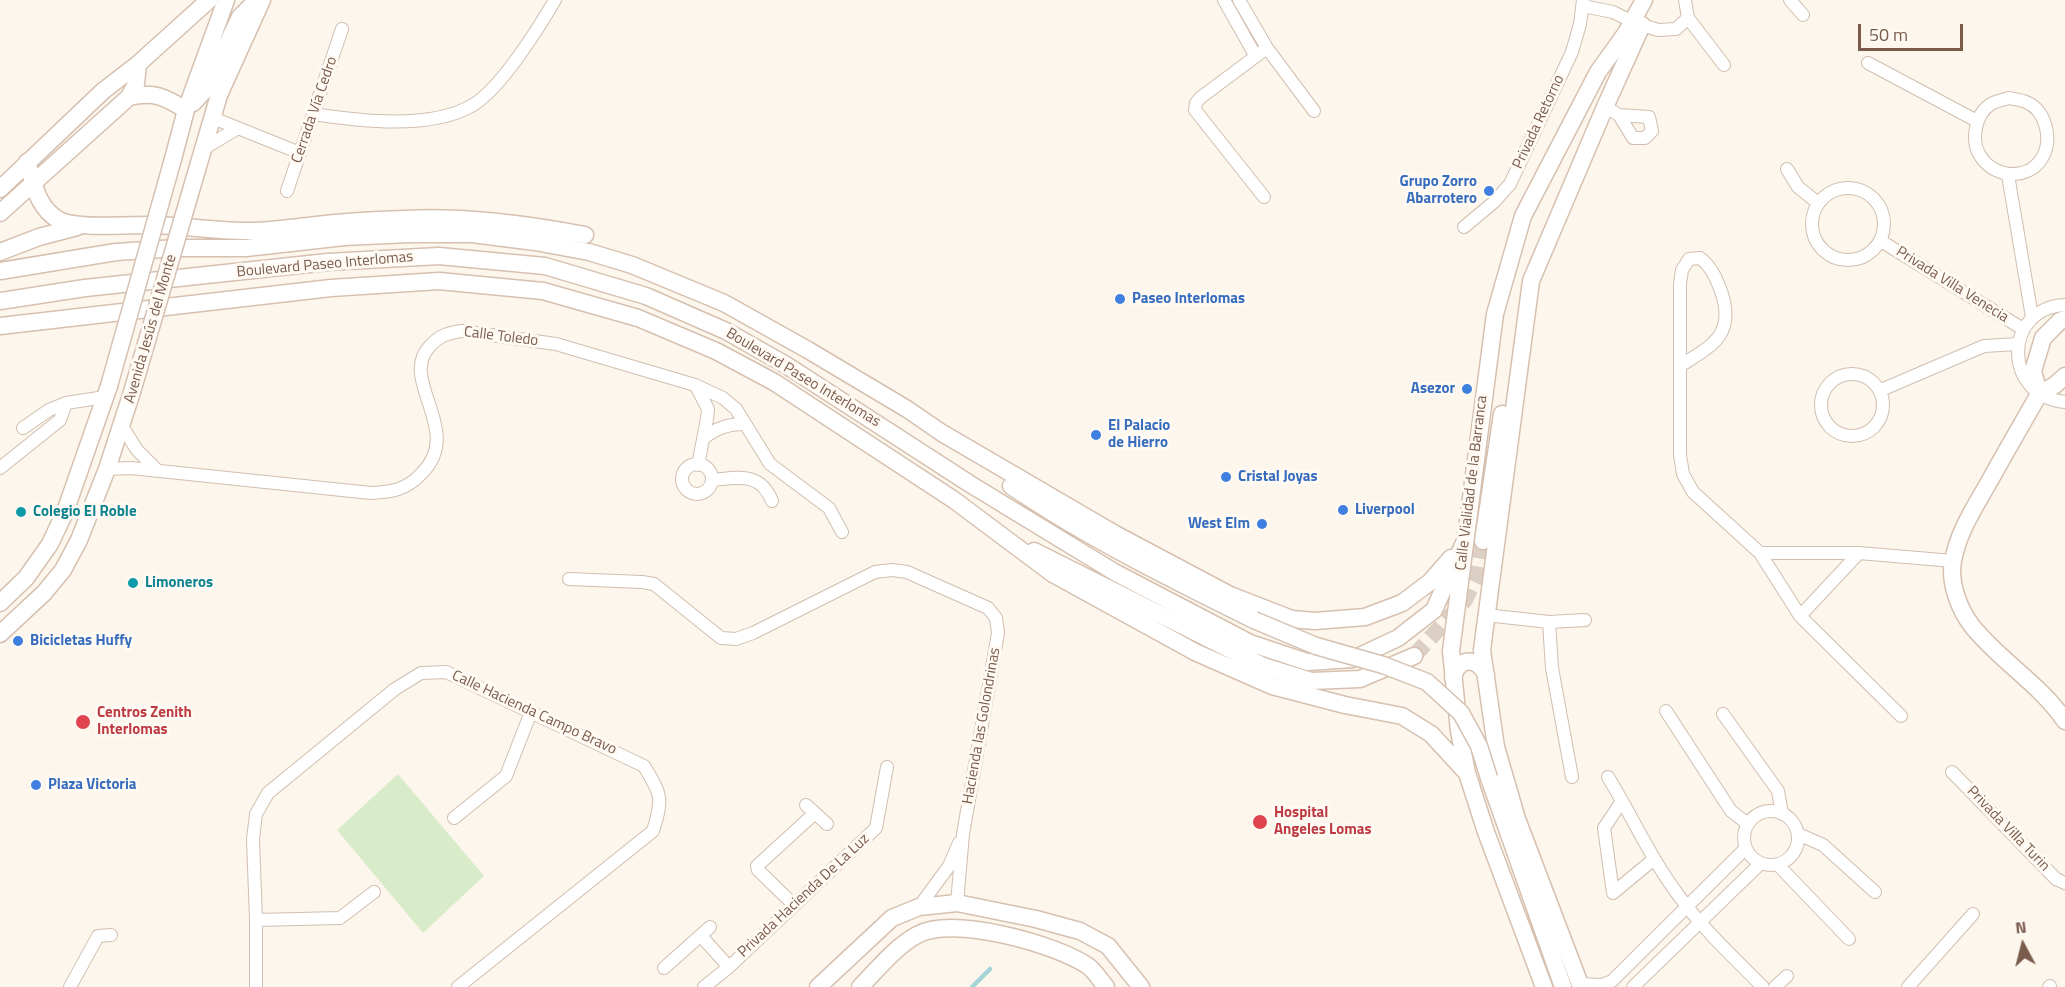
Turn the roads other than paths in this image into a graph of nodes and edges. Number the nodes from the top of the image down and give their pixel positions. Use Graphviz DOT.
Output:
graph roads {
  1 [pos="209,0"];
  2 [pos="226,0"];
  3 [pos="257,0"];
  4 [pos="262,0"];
  5 [pos="555,0"];
  6 [pos="1632,0"];
  7 [pos="1644,0"];
  8 [pos="1655,0"];
  9 [pos="1685,0"];
  10 [pos="1790,0"];
  11 [pos="1239,1"];
  12 [pos="1226,3"];
  13 [pos="1583,3"];
  14 [pos="1803,15"];
  15 [pos="1688,18"];
  16 [pos="1632,26"];
  17 [pos="342,29"];
  18 [pos="1267,48"];
  19 [pos="1255,55"];
  20 [pos="1868,63"];
  21 [pos="138,64"];
  22 [pos="1724,65"];
  23 [pos="129,97"];
  24 [pos="186,110"];
  25 [pos="1314,111"];
  26 [pos="1612,111"];
  27 [pos="313,114"];
  28 [pos="213,118"];
  29 [pos="1977,122"];
  30 [pos="238,128"];
  31 [pos="300,153"];
  32 [pos="201,156"];
  33 [pos="27,162"];
  34 [pos="1787,169"];
  35 [pos="2008,175"];
  36 [pos="34,183"];
  37 [pos="0,189"];
  38 [pos="287,190"];
  39 [pos="1264,197"];
  40 [pos="1818,203"];
  41 [pos="0,213"];
  42 [pos="93,225"];
  43 [pos="1464,227"];
  44 [pos="585,235"];
  45 [pos="1881,241"];
  46 [pos="0,252"];
  47 [pos="0,271"];
  48 [pos="1528,299"];
  49 [pos="0,301"];
  50 [pos="2065,305"];
  51 [pos="2032,317"];
  52 [pos="2065,319"];
  53 [pos="0,326"];
  54 [pos="2023,330"];
  55 [pos="2018,344"];
  56 [pos="1680,366"];
  57 [pos="2065,376"];
  58 [pos="695,385"];
  59 [pos="1881,390"];
  60 [pos="107,392"];
  61 [pos="2039,394"];
  62 [pos="2065,402"];
  63 [pos="66,404"];
  64 [pos="744,424"];
  65 [pos="122,426"];
  66 [pos="23,428"];
  67 [pos="942,433"];
  68 [pos="703,439"];
  69 [pos="698,465"];
  70 [pos="0,468"];
  71 [pos="107,470"];
  72 [pos="158,471"];
  73 [pos="712,480"];
  74 [pos="970,484"];
  75 [pos="772,501"];
  76 [pos="1048,511"];
  77 [pos="842,532"];
  78 [pos="1003,536"];
  79 [pos="1483,541"];
  80 [pos="1464,543"];
  81 [pos="1760,553"];
  82 [pos="1858,553"];
  83 [pos="1953,561"];
  84 [pos="569,579"];
  85 [pos="0,603"];
  86 [pos="1486,615"];
  87 [pos="1800,616"];
  88 [pos="1585,620"];
  89 [pos="1549,622"];
  90 [pos="0,634"];
  91 [pos="1414,656"];
  92 [pos="1485,675"];
  93 [pos="1453,678"];
  94 [pos="1666,711"];
  95 [pos="531,712"];
  96 [pos="1723,714"];
  97 [pos="1901,716"];
  98 [pos="2065,721"];
  99 [pos="887,767"];
  100 [pos="1952,772"];
  101 [pos="1467,773"];
  102 [pos="1572,777"];
  103 [pos="1608,777"];
  104 [pos="1622,801"];
  105 [pos="1782,814"];
  106 [pos="454,818"];
  107 [pos="1748,824"];
  108 [pos="827,825"];
  109 [pos="963,834"];
  110 [pos="1797,834"];
  111 [pos="1746,848"];
  112 [pos="1654,859"];
  113 [pos="1761,863"];
  114 [pos="1777,864"];
  115 [pos="2065,883"];
  116 [pos="374,892"];
  117 [pos="1875,892"];
  118 [pos="957,903"];
  119 [pos="794,905"];
  120 [pos="919,907"];
  121 [pos="1687,907"];
  122 [pos="1972,914"];
  123 [pos="256,920"];
  124 [pos="1700,922"];
  125 [pos="710,927"];
  126 [pos="111,934"];
  127 [pos="700,936"];
  128 [pos="1849,939"];
  129 [pos="729,967"];
  130 [pos="664,968"];
  131 [pos="1787,976"];
  132 [pos="712,985"];
  133 [pos="1136,985"];
  134 [pos="1581,985"];
  135 [pos="1635,986"];
  136 [pos="70,987"];
  137 [pos="256,987"];
  138 [pos="458,987"];
  139 [pos="818,987"];
  140 [pos="860,987"];
  141 [pos="1106,987"];
  142 [pos="1544,987"];
  143 [pos="1563,987"];
  144 [pos="1763,987"];
  145 [pos="1775,987"];
  146 [pos="1908,987"];
  1 -- 21 [label="main road"];
  2 -- 24 [label="main road, Avenida Jesús del Monte"];
  3 -- 24 [label="main road"];
  4 -- 28 [label="main road, Avenida Jesús del Monte"];
  5 -- 27 [label="street"];
  6 -- 16 [label="main road"];
  7 -- 16 [label="main road, Calle Vialidad de la Barranca"];
  8 -- 16 [label="main road, Calle Vialidad de la Barranca"];
  9 -- 15 [label="street"];
  10 -- 14 [label="street"];
  11 -- 12 [label="street"];
  11 -- 18 [label="street"];
  12 -- 19 [label="street"];
  13 -- 16 [label="street"];
  13 -- 43 [label="street, Privada Retorno"];
  15 -- 16 [label="street"];
  15 -- 22 [label="street"];
  16 -- 26 [label="main road, Calle Vialidad de la Barranca"];
  16 -- 80 [label="main road, Calle Vialidad de la Barranca"];
  17 -- 27 [label="street, Cerrada Vía Cedro"];
  18 -- 19 [label="street"];
  18 -- 25 [label="street"];
  19 -- 39 [label="street"];
  20 -- 29 [label="street"];
  21 -- 23 [label="main road"];
  21 -- 33 [label="main road"];
  23 -- 24 [label="main road"];
  23 -- 36 [label="main road"];
  24 -- 60 [label="main road, Avenida Jesús del Monte, bridge"];
  26 -- 26 [label="street"];
  26 -- 48 [label="main road, Calle Vialidad de la Barranca"];
  27 -- 31 [label="street, Cerrada Vía Cedro"];
  28 -- 30 [label="street"];
  28 -- 32 [label="main road, Avenida Jesús del Monte"];
  29 -- 35 [label="street"];
  29 -- 35 [label="street"];
  30 -- 31 [label="street"];
  30 -- 32 [label="street"];
  31 -- 38 [label="street, Cerrada Vía Cedro"];
  32 -- 65 [label="main road, Avenida Jesús del Monte, bridge"];
  33 -- 36 [label="main road"];
  33 -- 37 [label="main road"];
  34 -- 40 [label="street"];
  35 -- 51 [label="street"];
  36 -- 41 [label="main road"];
  36 -- 42 [label="main road"];
  40 -- 45 [label="street, Privada Villa Venecia"];
  40 -- 45 [label="street, Privada Villa Venecia"];
  42 -- 44 [label="main road"];
  42 -- 46 [label="main road"];
  45 -- 54 [label="street, Privada Villa Venecia"];
  47 -- 67 [label="main road"];
  48 -- 79 [label="main road"];
  48 -- 86 [label="main road, Calle Vialidad de la Barranca"];
  49 -- 74 [label="main road, Boulevard Paseo Interlomas"];
  50 -- 51 [label="street"];
  51 -- 54 [label="street"];
  52 -- 61 [label="main road"];
  53 -- 78 [label="main road, Boulevard Paseo Interlomas"];
  54 -- 55 [label="street"];
  55 -- 59 [label="street"];
  55 -- 61 [label="street"];
  56 -- 56 [label="street"];
  56 -- 81 [label="street"];
  57 -- 61 [label="main road"];
  58 -- 64 [label="street, Calle Toledo"];
  58 -- 68 [label="street"];
  58 -- 72 [label="street, Calle Toledo"];
  59 -- 59 [label="street"];
  60 -- 63 [label="street"];
  60 -- 85 [label="main road, Avenida Jesús del Monte"];
  61 -- 62 [label="street"];
  61 -- 83 [label="main road"];
  63 -- 66 [label="street"];
  63 -- 70 [label="street"];
  64 -- 68 [label="street"];
  64 -- 77 [label="street, Calle Toledo"];
  65 -- 71 [label="main road, Avenida Jesús del Monte"];
  65 -- 72 [label="street"];
  67 -- 76 [label="main road"];
  67 -- 80 [label="main road"];
  68 -- 69 [label="street"];
  69 -- 73 [label="street"];
  69 -- 73 [label="street"];
  71 -- 72 [label="street, Calle Toledo"];
  71 -- 90 [label="main road, Avenida Jesús del Monte"];
  73 -- 75 [label="street"];
  74 -- 76 [label="main road"];
  74 -- 80 [label="main road, Boulevard Paseo Interlomas"];
  76 -- 143 [label="main road, bridge"];
  78 -- 91 [label="main road"];
  78 -- 101 [label="main road, Boulevard Paseo Interlomas"];
  80 -- 93 [label="main road, Calle Vialidad de la Barranca"];
  81 -- 82 [label="street"];
  81 -- 87 [label="street"];
  82 -- 83 [label="street"];
  82 -- 87 [label="street"];
  83 -- 98 [label="main road"];
  84 -- 109 [label="street, Hacienda las Golondrinas"];
  86 -- 89 [label="street"];
  86 -- 92 [label="main road, Calle Vialidad de la Barranca"];
  87 -- 97 [label="street"];
  88 -- 89 [label="street"];
  89 -- 102 [label="street"];
  92 -- 93 [label="main road"];
  92 -- 134 [label="main road, Calle Vialidad de la Barranca"];
  93 -- 101 [label="main road, Calle Vialidad de la Barranca"];
  94 -- 107 [label="street"];
  95 -- 106 [label="street"];
  95 -- 123 [label="street, Calle Hacienda Campo Bravo"];
  95 -- 138 [label="street, Calle Hacienda Campo Bravo"];
  96 -- 105 [label="street"];
  99 -- 119 [label="street, Privada Hacienda De La Luz"];
  100 -- 115 [label="street, Privada Villa Turin"];
  101 -- 142 [label="main road, Calle Vialidad de la Barranca"];
  103 -- 104 [label="street"];
  104 -- 112 [label="street"];
  104 -- 112 [label="street"];
  105 -- 107 [label="street"];
  105 -- 110 [label="street"];
  107 -- 111 [label="street"];
  108 -- 119 [label="street"];
  109 -- 118 [label="street, Hacienda las Golondrinas"];
  109 -- 120 [label="street, Hacienda las Golondrinas"];
  110 -- 114 [label="street"];
  110 -- 117 [label="street"];
  111 -- 113 [label="street"];
  111 -- 121 [label="street"];
  112 -- 121 [label="street"];
  113 -- 114 [label="street"];
  113 -- 124 [label="street"];
  114 -- 128 [label="street"];
  116 -- 123 [label="street"];
  118 -- 120 [label="main road"];
  118 -- 133 [label="main road"];
  119 -- 129 [label="street, Privada Hacienda De La Luz"];
  120 -- 139 [label="main road"];
  121 -- 124 [label="street"];
  121 -- 134 [label="street"];
  122 -- 146 [label="street"];
  123 -- 137 [label="street, Calle Hacienda Campo Bravo"];
  124 -- 135 [label="street"];
  124 -- 144 [label="street"];
  125 -- 127 [label="street"];
  126 -- 136 [label="street"];
  127 -- 129 [label="street"];
  127 -- 130 [label="street"];
  129 -- 132 [label="street, Privada Hacienda De La Luz"];
  131 -- 145 [label="street"];
  140 -- 141 [label="main road"];
}
